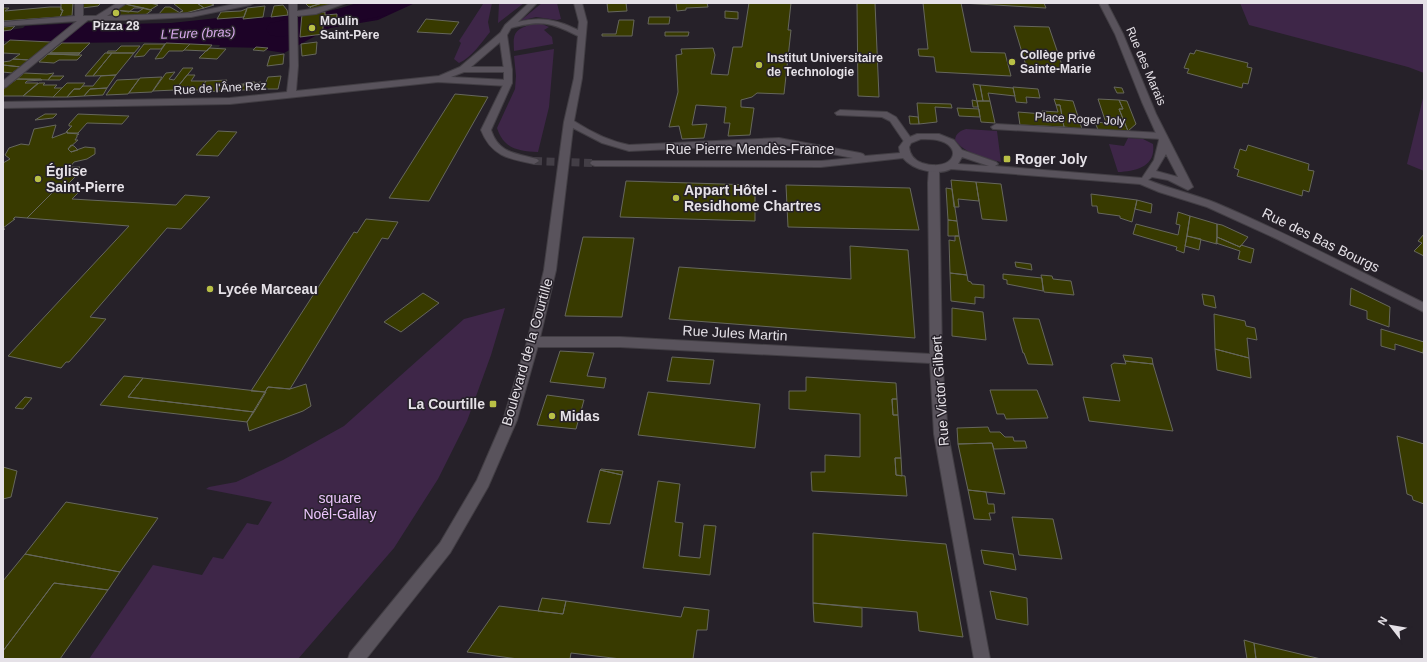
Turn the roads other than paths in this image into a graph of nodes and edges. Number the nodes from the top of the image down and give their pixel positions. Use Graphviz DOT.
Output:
graph roads {
  1 [pos="79,3"];
  2 [pos="123,3"];
  3 [pos="250,3"];
  4 [pos="293,3"];
  5 [pos="342,3"];
  6 [pos="533,3"];
  7 [pos="578,3"];
  8 [pos="1104,3"];
  9 [pos="294,14"];
  10 [pos="98,18"];
  11 [pos="82,20"];
  12 [pos="3,24"];
  13 [pos="508,27"];
  14 [pos="582,34"];
  15 [pos="502,35"];
  16 [pos="463,69"];
  17 [pos="508,70"];
  18 [pos="438,79"];
  19 [pos="508,83"];
  20 [pos="3,85"];
  21 [pos="291,95"];
  22 [pos="3,106"];
  23 [pos="840,113"];
  24 [pos="569,122"];
  25 [pos="996,127"];
  26 [pos="1163,138"];
  27 [pos="908,141"];
  28 [pos="958,152"];
  29 [pos="906,155"];
  30 [pos="873,158"];
  31 [pos="534,160"];
  32 [pos="594,163"];
  33 [pos="951,166"];
  34 [pos="934,168"];
  35 [pos="1007,169"];
  36 [pos="1146,177"];
  37 [pos="1187,186"];
  38 [pos="1203,201"];
  39 [pos="1424,308"];
  40 [pos="532,342"];
  41 [pos="936,359"];
  42 [pos="356,659"];
  43 [pos="982,659"];
  1 -- 11 [label="street"];
  2 -- 10 [label="street"];
  3 -- 10 [label="street"];
  4 -- 9 [label="street"];
  5 -- 9 [label="street"];
  6 -- 13 [label="street"];
  7 -- 14 [label="street, Boulevard de la Courtille"];
  8 -- 26 [label="street, Rue des Marais"];
  9 -- 21 [label="street"];
  10 -- 11 [label="street"];
  11 -- 12 [label="street"];
  11 -- 20 [label="street"];
  13 -- 14 [label="street"];
  13 -- 15 [label="street"];
  14 -- 24 [label="street, Boulevard de la Courtille"];
  15 -- 16 [label="street, Rue de l'Âne Rez"];
  15 -- 17 [label="street"];
  16 -- 17 [label="street, Rue de l'Âne Rez"];
  16 -- 18 [label="street, Rue de l'Âne Rez"];
  17 -- 19 [label="street"];
  18 -- 19 [label="street, Rue de l'Âne Rez"];
  18 -- 21 [label="street, Rue de l'Âne Rez"];
  19 -- 31 [label="street"];
  21 -- 22 [label="street, Rue de l'Âne Rez"];
  23 -- 27 [label="street"];
  24 -- 30 [label="street"];
  24 -- 40 [label="street, Boulevard de la Courtille"];
  25 -- 26 [label="street, Place Roger Joly"];
  26 -- 36 [label="street"];
  26 -- 37 [label="street, Rue des Marais"];
  27 -- 28 [label="street"];
  27 -- 29 [label="street"];
  28 -- 33 [label="street"];
  28 -- 35 [label="street"];
  29 -- 30 [label="street, Rue Pierre Mendès-France"];
  29 -- 34 [label="street"];
  30 -- 32 [label="street, Rue Pierre Mendès-France"];
  33 -- 34 [label="street"];
  33 -- 35 [label="street"];
  34 -- 41 [label="street, Rue Victor Gilbert"];
  35 -- 36 [label="street"];
  36 -- 37 [label="street, Rue des Bas Bourgs"];
  36 -- 38 [label="street, Rue des Bas Bourgs"];
  37 -- 38 [label="street, Rue des Bas Bourgs"];
  38 -- 39 [label="street, Rue des Bas Bourgs"];
  40 -- 41 [label="street, Rue Jules Martin"];
  40 -- 42 [label="street, Boulevard de la Courtille"];
  41 -- 43 [label="street, Rue Victor Gilbert"];
}
